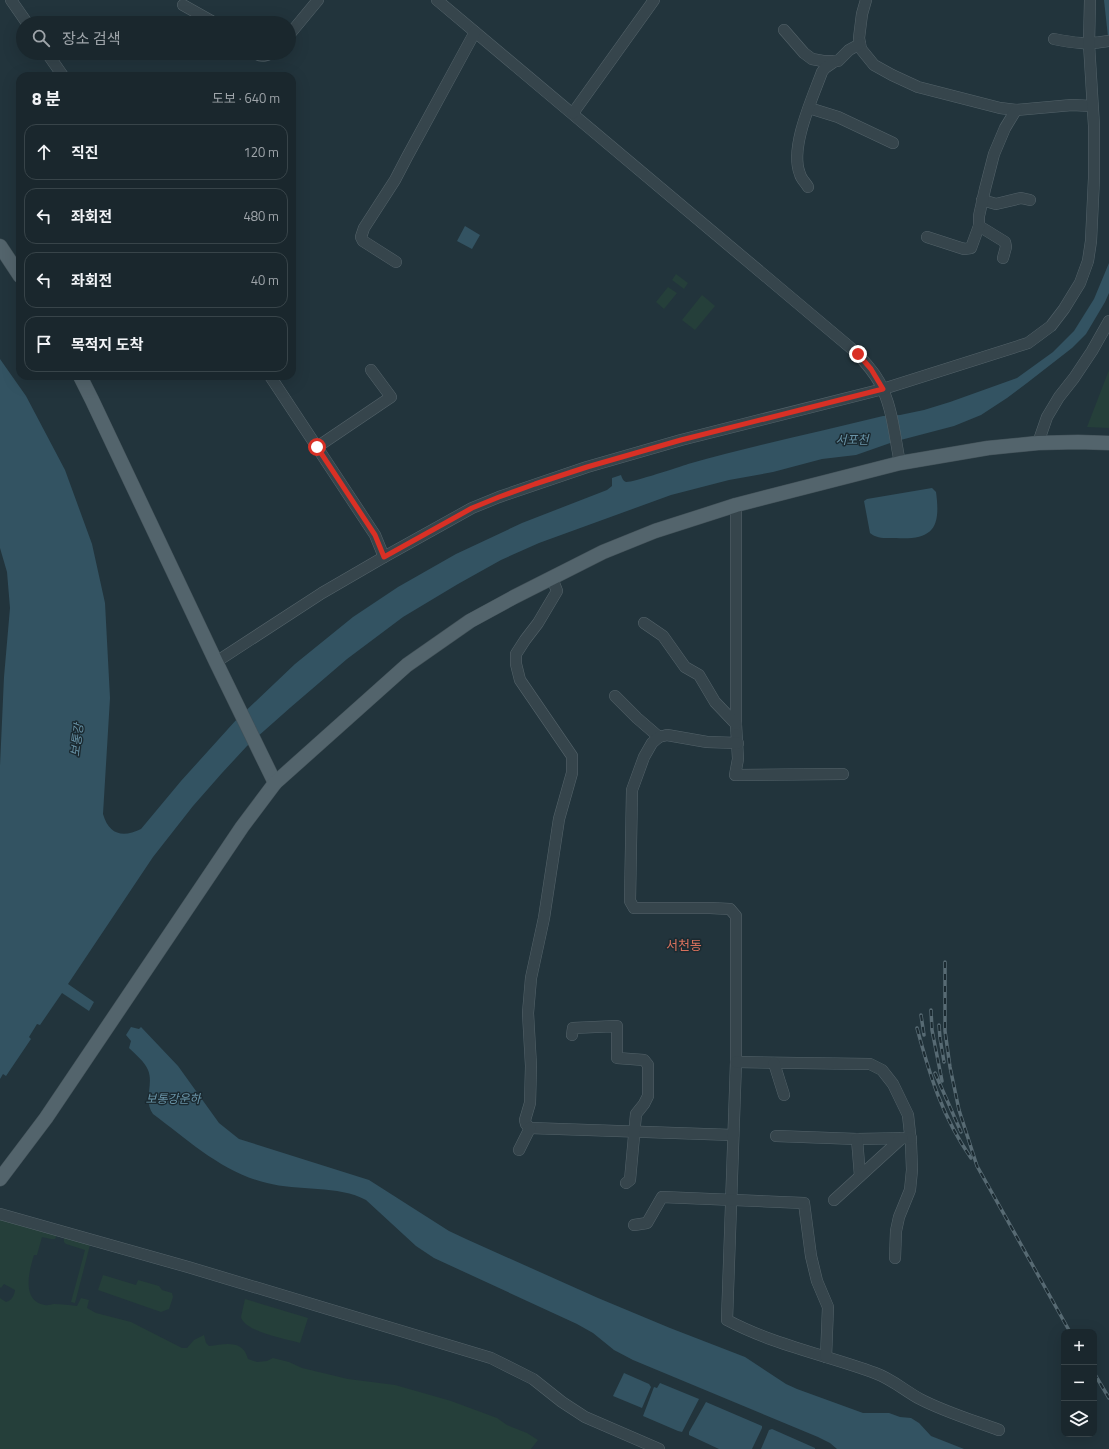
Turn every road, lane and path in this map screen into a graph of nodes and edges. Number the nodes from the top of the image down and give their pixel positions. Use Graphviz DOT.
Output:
graph roads {
  1 [pos="11,0"];
  2 [pos="318,0"];
  3 [pos="437,0"];
  4 [pos="654,0"];
  5 [pos="866,0"];
  6 [pos="1090,0"];
  7 [pos="183,5"];
  8 [pos="22,16"];
  9 [pos="203,16"];
  10 [pos="296,27"];
  11 [pos="784,30"];
  12 [pos="475,32"];
  13 [pos="1054,39"];
  14 [pos="1106,42"];
  15 [pos="860,44"];
  16 [pos="1090,44"];
  17 [pos="52,60"];
  18 [pos="835,61"];
  19 [pos="60,72"];
  20 [pos="1092,106"];
  21 [pos="809,108"];
  22 [pos="1016,110"];
  23 [pos="573,113"];
  24 [pos="893,143"];
  25 [pos="808,187"];
  26 [pos="982,200"];
  27 [pos="1030,200"];
  28 [pos="979,226"];
  29 [pos="927,236"];
  30 [pos="0,246"];
  31 [pos="1003,258"];
  32 [pos="396,262"];
  33 [pos="16,270"];
  34 [pos="1109,321"];
  35 [pos="371,370"];
  36 [pos="82,380"];
  37 [pos="273,380"];
  38 [pos="883,389"];
  39 [pos="1038,443"];
  40 [pos="1109,443"];
  41 [pos="317,447"];
  42 [pos="900,463"];
  43 [pos="736,505"];
  44 [pos="384,557"];
  45 [pos="552,578"];
  46 [pos="644,623"];
  47 [pos="218,666"];
  48 [pos="615,696"];
  49 [pos="736,724"];
  50 [pos="659,737"];
  51 [pos="738,743"];
  52 [pos="843,774"];
  53 [pos="275,783"];
  54 [pos="572,1035"];
  55 [pos="736,1062"];
  56 [pos="774,1063"];
  57 [pos="784,1095"];
  58 [pos="530,1128"];
  59 [pos="634,1132"];
  60 [pos="733,1135"];
  61 [pos="776,1136"];
  62 [pos="906,1138"];
  63 [pos="857,1139"];
  64 [pos="519,1150"];
  65 [pos="860,1176"];
  66 [pos="0,1179"];
  67 [pos="626,1183"];
  68 [pos="731,1200"];
  69 [pos="834,1200"];
  70 [pos="0,1214"];
  71 [pos="634,1225"];
  72 [pos="895,1258"];
  73 [pos="826,1357"];
  74 [pos="999,1430"];
  75 [pos="660,1449"];
  1 -- 8 [label="street"];
  2 -- 10 [label="street"];
  3 -- 12 [label="street"];
  4 -- 23 [label="street"];
  5 -- 15 [label="street"];
  6 -- 16 [label="street"];
  7 -- 9 [label="street"];
  11 -- 18 [label="street"];
  12 -- 23 [label="street"];
  12 -- 32 [label="street"];
  13 -- 16 [label="street"];
  14 -- 16 [label="street"];
  15 -- 18 [label="street"];
  15 -- 22 [label="street"];
  16 -- 20 [label="street"];
  17 -- 19 [label="street"];
  18 -- 21 [label="street"];
  20 -- 22 [label="street"];
  20 -- 38 [label="street"];
  21 -- 24 [label="street"];
  21 -- 25 [label="street"];
  22 -- 26 [label="street"];
  23 -- 38 [label="street"];
  26 -- 27 [label="street"];
  26 -- 28 [label="street"];
  28 -- 29 [label="street"];
  28 -- 31 [label="street"];
  30 -- 33 [label="main road"];
  34 -- 39 [label="street"];
  35 -- 41 [label="street"];
  36 -- 47 [label="main road"];
  37 -- 41 [label="street"];
  38 -- 42 [label="street"];
  38 -- 44 [label="street"];
  39 -- 40 [label="main road"];
  39 -- 42 [label="main road"];
  41 -- 44 [label="street"];
  42 -- 43 [label="main road"];
  43 -- 45 [label="main road"];
  43 -- 49 [label="street"];
  44 -- 47 [label="street"];
  45 -- 53 [label="main road"];
  45 -- 58 [label="street"];
  46 -- 49 [label="street"];
  47 -- 53 [label="main road"];
  48 -- 50 [label="street"];
  49 -- 51 [label="street"];
  50 -- 51 [label="street"];
  50 -- 55 [label="street"];
  51 -- 52 [label="street"];
  53 -- 66 [label="main road"];
  54 -- 59 [label="street"];
  55 -- 56 [label="street"];
  55 -- 60 [label="street"];
  56 -- 57 [label="street"];
  56 -- 62 [label="street"];
  58 -- 59 [label="street"];
  58 -- 64 [label="street"];
  59 -- 60 [label="street"];
  59 -- 67 [label="street"];
  60 -- 68 [label="street"];
  61 -- 63 [label="street"];
  62 -- 63 [label="street"];
  62 -- 65 [label="street"];
  62 -- 72 [label="street"];
  63 -- 65 [label="street"];
  65 -- 69 [label="street"];
  68 -- 71 [label="street"];
  68 -- 73 [label="street"];
  68 -- 73 [label="street"];
  70 -- 75 [label="street"];
  73 -- 74 [label="street"];
}
